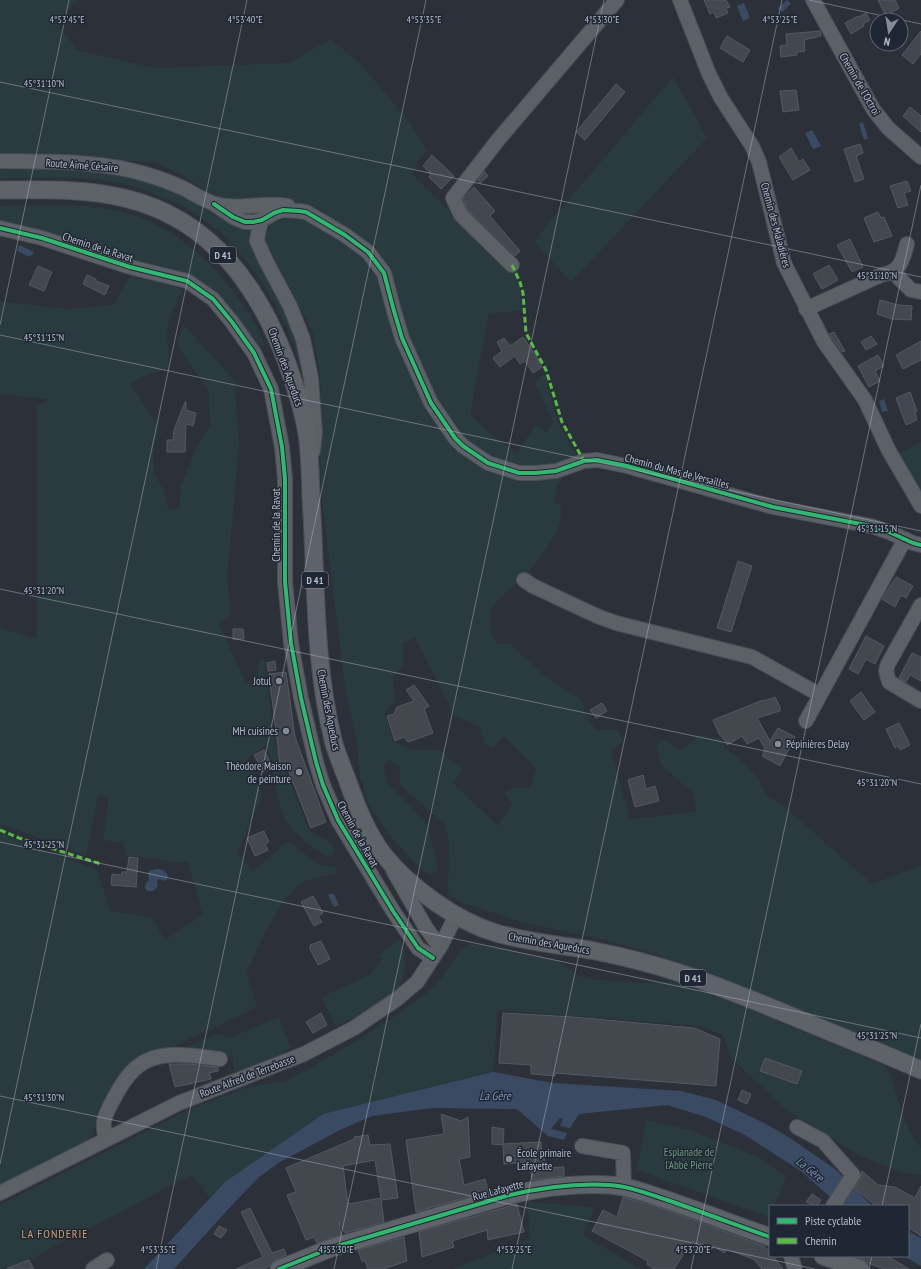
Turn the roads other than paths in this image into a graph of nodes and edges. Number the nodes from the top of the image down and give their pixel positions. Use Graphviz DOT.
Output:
graph roads {
  1 [pos="617,0"];
  2 [pos="680,0"];
  3 [pos="813,0"];
  4 [pos="921,157"];
  5 [pos="0,161"];
  6 [pos="0,190"];
  7 [pos="214,204"];
  8 [pos="299,210"];
  9 [pos="262,220"];
  10 [pos="0,228"];
  11 [pos="907,244"];
  12 [pos="512,265"];
  13 [pos="893,272"];
  14 [pos="921,292"];
  15 [pos="806,309"];
  16 [pos="310,474"];
  17 [pos="921,506"];
  18 [pos="905,540"];
  19 [pos="921,545"];
  20 [pos="524,580"];
  21 [pos="921,605"];
  22 [pos="820,695"];
  23 [pos="921,701"];
  24 [pos="806,721"];
  25 [pos="384,854"];
  26 [pos="456,916"];
  27 [pos="436,953"];
  28 [pos="220,1058"];
  29 [pos="921,1070"];
  30 [pos="797,1127"];
  31 [pos="107,1139"];
  32 [pos="582,1146"];
  33 [pos="624,1187"];
  34 [pos="0,1193"];
  35 [pos="834,1205"];
  36 [pos="769,1237"];
  37 [pos="791,1257"];
  38 [pos="826,1257"];
  39 [pos="107,1260"];
  40 [pos="93,1269"];
  41 [pos="279,1269"];
  42 [pos="795,1269"];
  43 [pos="860,1269"];
  1 -- 12 [label="street"];
  2 -- 15 [label="street, Chemin des Maladières"];
  3 -- 4 [label="street, Chemin de l'Octroi"];
  5 -- 7 [label="street, Route Aimé Césaire"];
  6 -- 16 [label="main road, Chemin des Aqueducs / D 41"];
  7 -- 8 [label="street, Route Aimé Césaire"];
  7 -- 9 [label="street, Chemin du Mas de Versailles"];
  8 -- 9 [label="street, Chemin du Mas de Versailles"];
  8 -- 18 [label="street, Chemin du Mas de Versailles"];
  9 -- 16 [label="street"];
  10 -- 27 [label="street, Chemin de la Ravat"];
  11 -- 13 [label="street"];
  13 -- 14 [label="street"];
  13 -- 15 [label="street"];
  15 -- 17 [label="street, Chemin des Maladières"];
  16 -- 25 [label="main road, Chemin des Aqueducs / D 41"];
  18 -- 19 [label="street, Chemin du Mas de Versailles"];
  18 -- 22 [label="street"];
  20 -- 22 [label="street"];
  21 -- 23 [label="street"];
  22 -- 24 [label="street"];
  25 -- 26 [label="main road, Chemin des Aqueducs / D 41"];
  25 -- 27 [label="street"];
  26 -- 27 [label="street, Route Alfred de Terrebasse"];
  26 -- 29 [label="main road, Chemin des Aqueducs / D 41"];
  27 -- 31 [label="street, Route Alfred de Terrebasse"];
  28 -- 31 [label="street"];
  30 -- 35 [label="street"];
  31 -- 34 [label="street, Route Alfred de Terrebasse"];
  32 -- 33 [label="street"];
  33 -- 36 [label="main road, Rue Lafayette"];
  33 -- 41 [label="main road, Rue Lafayette"];
  37 -- 42 [label="street"];
  38 -- 43 [label="main road"];
  39 -- 40 [label="street"];
}
